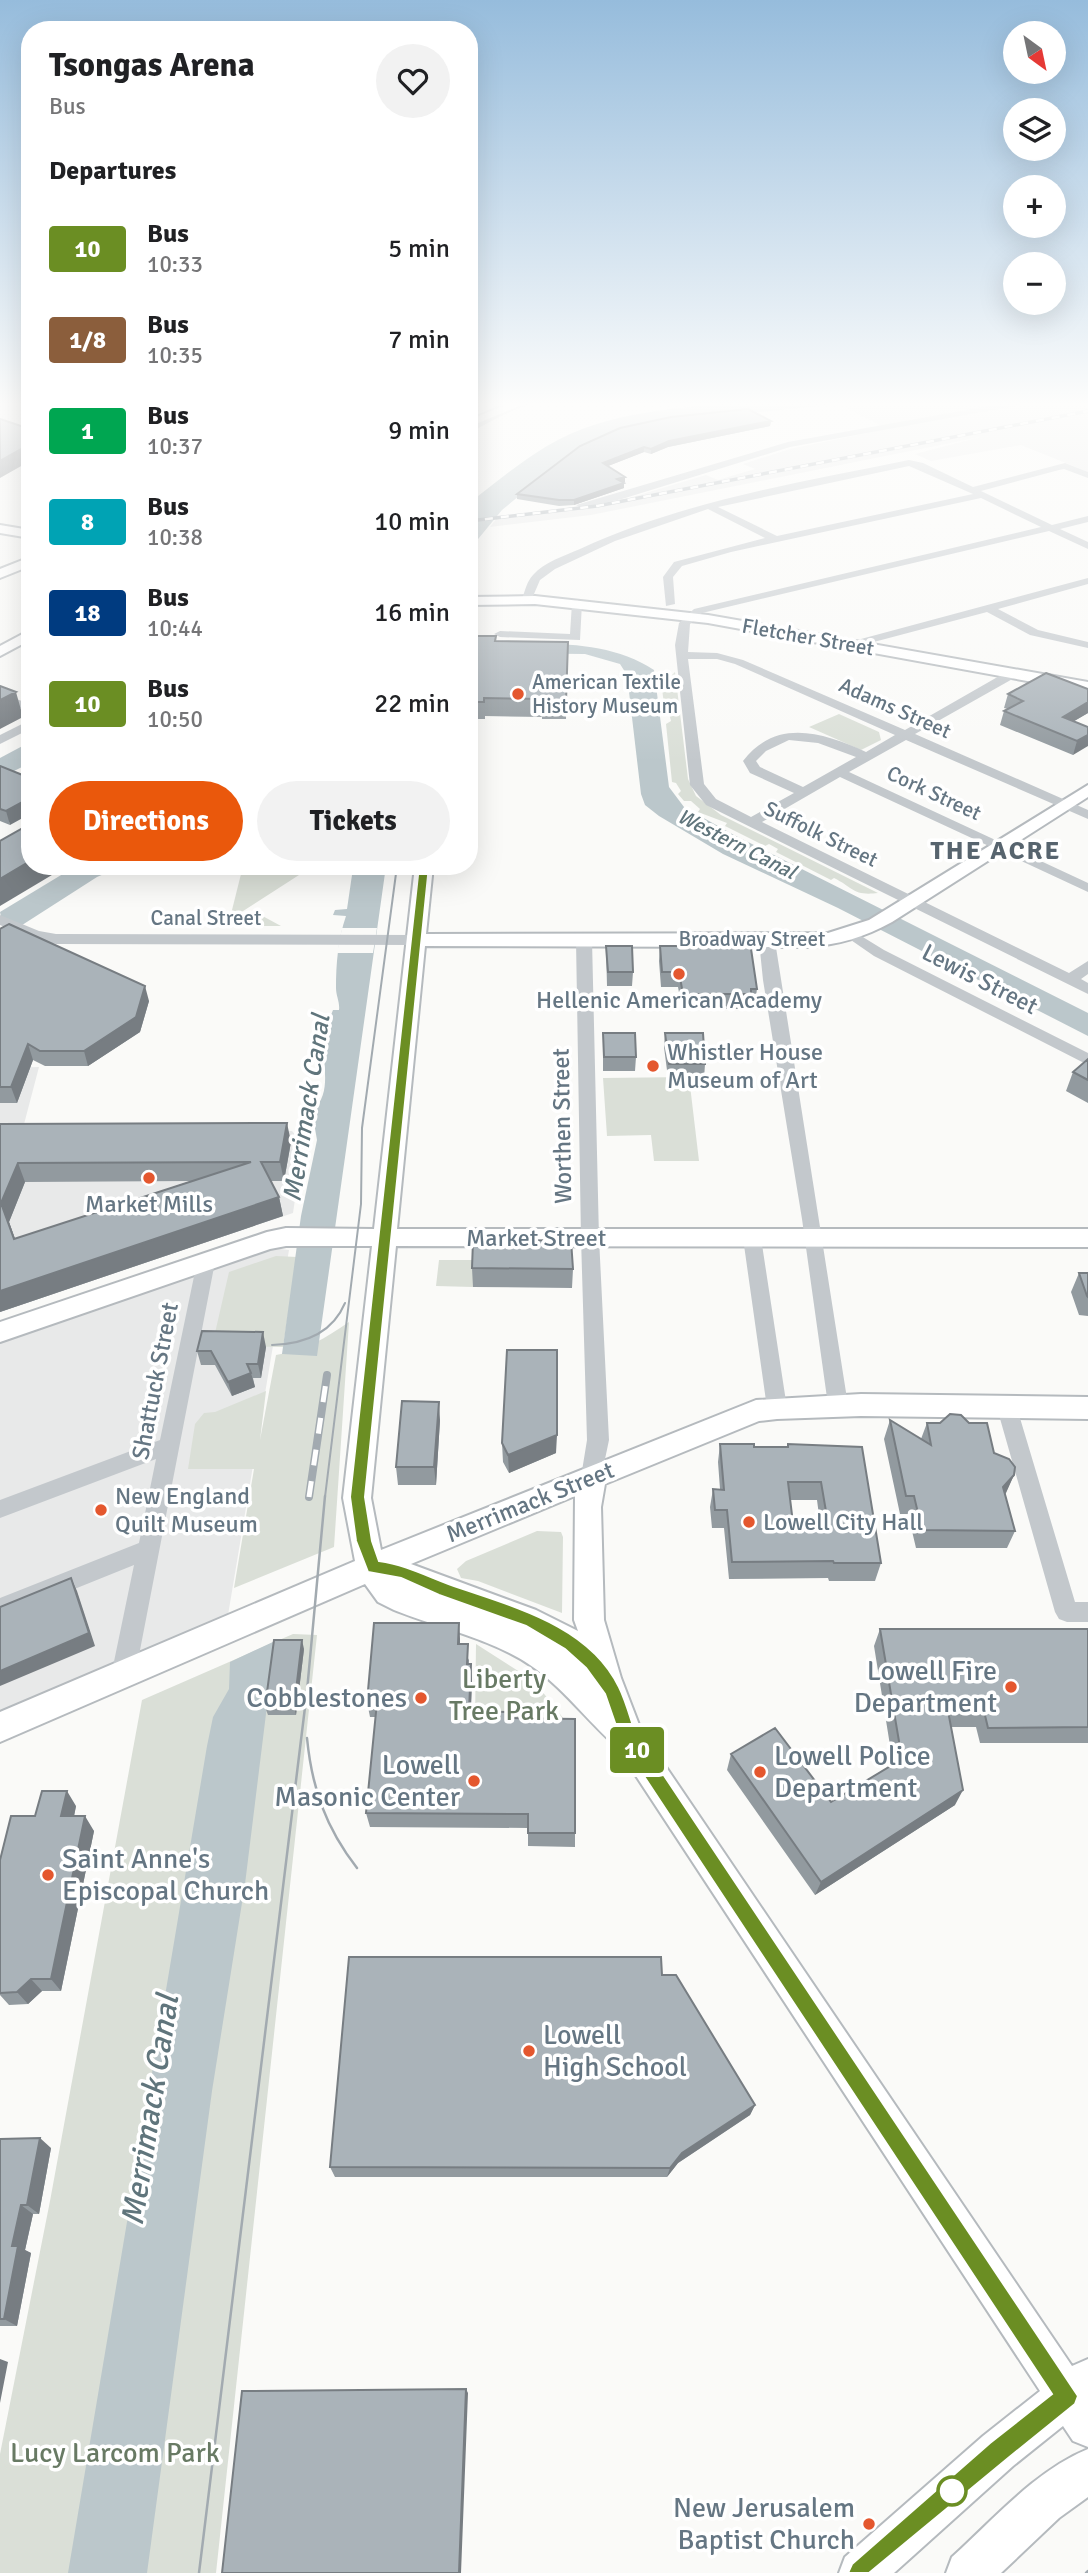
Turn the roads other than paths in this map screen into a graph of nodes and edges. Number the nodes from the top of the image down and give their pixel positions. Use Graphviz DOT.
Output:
graph roads {
  1 [pos="659,521"];
  2 [pos="739,521"];
  3 [pos="854,521"];
  4 [pos="1036,521"];
  5 [pos="1081,521"];
  6 [pos="0,529"];
  7 [pos="1053,529"];
  8 [pos="21,532"];
  9 [pos="775,539"];
  10 [pos="1088,546"];
  11 [pos="21,565"];
  12 [pos="0,574"];
  13 [pos="1088,581"];
  14 [pos="478,595"];
  15 [pos="527,599"];
  16 [pos="478,601"];
  17 [pos="577,604"];
  18 [pos="670,604"];
  19 [pos="988,608"];
  20 [pos="691,617"];
  21 [pos="499,634"];
  22 [pos="21,639"];
  23 [pos="1088,645"];
  24 [pos="862,646"];
  25 [pos="0,652"];
  26 [pos="682,655"];
  27 [pos="1012,674"];
  28 [pos="957,686"];
  29 [pos="1088,687"];
  30 [pos="976,694"];
  31 [pos="0,697"];
  32 [pos="21,705"];
  33 [pos="21,729"];
  34 [pos="905,735"];
  35 [pos="0,740"];
  36 [pos="866,757"];
  37 [pos="839,772"];
  38 [pos="1088,790"];
  39 [pos="803,792"];
  40 [pos="1065,805"];
  41 [pos="1088,815"];
  42 [pos="750,823"];
  43 [pos="999,846"];
  44 [pos="423,875"];
  45 [pos="1088,888"];
  46 [pos="904,905"];
  47 [pos="0,919"];
  48 [pos="857,933"];
  49 [pos="416,940"];
  50 [pos="584,940"];
  51 [pos="767,941"];
  52 [pos="1088,966"];
  53 [pos="1070,980"];
  54 [pos="1088,989"];
  55 [pos="1085,1055"];
  56 [pos="813,1237"];
  57 [pos="386,1238"];
  58 [pos="590,1238"];
  59 [pos="752,1238"];
  60 [pos="1088,1238"];
  61 [pos="206,1262"];
  62 [pos="0,1332"];
  63 [pos="838,1405"];
  64 [pos="777,1408"];
  65 [pos="1007,1408"];
  66 [pos="1088,1408"];
  67 [pos="169,1446"];
  68 [pos="592,1477"];
  69 [pos="0,1509"];
  70 [pos="148,1549"];
  71 [pos="374,1567"];
  72 [pos="0,1609"];
  73 [pos="1078,1612"];
  74 [pos="122,1676"];
  75 [pos="612,1690"];
  76 [pos="0,1727"];
  77 [pos="628,1737"];
  78 [pos="1081,2401"];
  79 [pos="1088,2470"];
  80 [pos="860,2573"];
  81 [pos="968,2573"];
  1 -- 15 [label="street"];
  2 -- 9 [label="street"];
  3 -- 9 [label="street"];
  4 -- 7 [label="street"];
  5 -- 7 [label="street"];
  6 -- 8 [label="main road"];
  7 -- 10 [label="street"];
  7 -- 20 [label="street"];
  9 -- 18 [label="street"];
  11 -- 12 [label="main road"];
  13 -- 19 [label="street"];
  14 -- 15 [label="main road, Fletcher Street"];
  15 -- 16 [label="main road, Fletcher Street"];
  15 -- 17 [label="main road, Fletcher Street"];
  17 -- 20 [label="main road, Fletcher Street"];
  17 -- 21 [label="street"];
  19 -- 23 [label="street"];
  19 -- 24 [label="street"];
  20 -- 24 [label="main road, Fletcher Street"];
  20 -- 26 [label="street, Suffolk Street"];
  22 -- 25 [label="main road"];
  24 -- 27 [label="main road, Fletcher Street"];
  26 -- 34 [label="street, Adams Street"];
  26 -- 42 [label="street, Suffolk Street"];
  27 -- 29 [label="main road, Fletcher Street"];
  27 -- 30 [label="street"];
  28 -- 30 [label="street"];
  30 -- 34 [label="street"];
  31 -- 32 [label="street"];
  33 -- 35 [label="street"];
  34 -- 36 [label="street"];
  34 -- 40 [label="street, Adams Street"];
  36 -- 37 [label="street"];
  36 -- 39 [label="street"];
  37 -- 39 [label="street"];
  37 -- 43 [label="street, Cork Street"];
  38 -- 40 [label="main road, Broadway Street"];
  39 -- 42 [label="street"];
  40 -- 41 [label="street, Adams Street"];
  40 -- 43 [label="main road, Broadway Street"];
  42 -- 46 [label="street, Suffolk Street"];
  43 -- 45 [label="street, Cork Street"];
  43 -- 46 [label="main road, Broadway Street"];
  44 -- 49 [label="main road"];
  46 -- 48 [label="main road, Broadway Street"];
  46 -- 53 [label="street, Suffolk Street"];
  47 -- 49 [label="street, Canal Street"];
  48 -- 51 [label="main road, Broadway Street"];
  48 -- 55 [label="street, Lewis Street"];
  49 -- 50 [label="main road, Broadway Street"];
  49 -- 57 [label="main road"];
  50 -- 51 [label="main road, Broadway Street"];
  50 -- 58 [label="street, Worthen Street"];
  51 -- 56 [label="street"];
  52 -- 53 [label="street"];
  53 -- 54 [label="street, Suffolk Street"];
  56 -- 59 [label="main road, Market Street"];
  56 -- 60 [label="main road, Market Street"];
  56 -- 63 [label="street"];
  57 -- 58 [label="main road, Market Street"];
  57 -- 61 [label="main road, Market Street"];
  57 -- 71 [label="main road"];
  58 -- 59 [label="main road, Market Street"];
  58 -- 68 [label="street, Worthen Street"];
  59 -- 64 [label="street"];
  61 -- 62 [label="main road, Market Street"];
  61 -- 67 [label="street, Shattuck Street"];
  63 -- 64 [label="main road, Merrimack Street"];
  63 -- 65 [label="main road, Merrimack Street"];
  64 -- 68 [label="main road, Merrimack Street"];
  65 -- 66 [label="main road, Merrimack Street"];
  65 -- 73 [label="street"];
  67 -- 69 [label="street"];
  67 -- 70 [label="street, Shattuck Street"];
  68 -- 71 [label="main road, Merrimack Street"];
  68 -- 75 [label="main road"];
  70 -- 72 [label="street"];
  70 -- 74 [label="street, Shattuck Street"];
  71 -- 74 [label="main road, Merrimack Street"];
  71 -- 75 [label="main road"];
  71 -- 77 [label="main road"];
  74 -- 76 [label="main road, Merrimack Street"];
  75 -- 77 [label="main road"];
  77 -- 78 [label="main road"];
  78 -- 80 [label="main road"];
  79 -- 81 [label="main road"];
}
